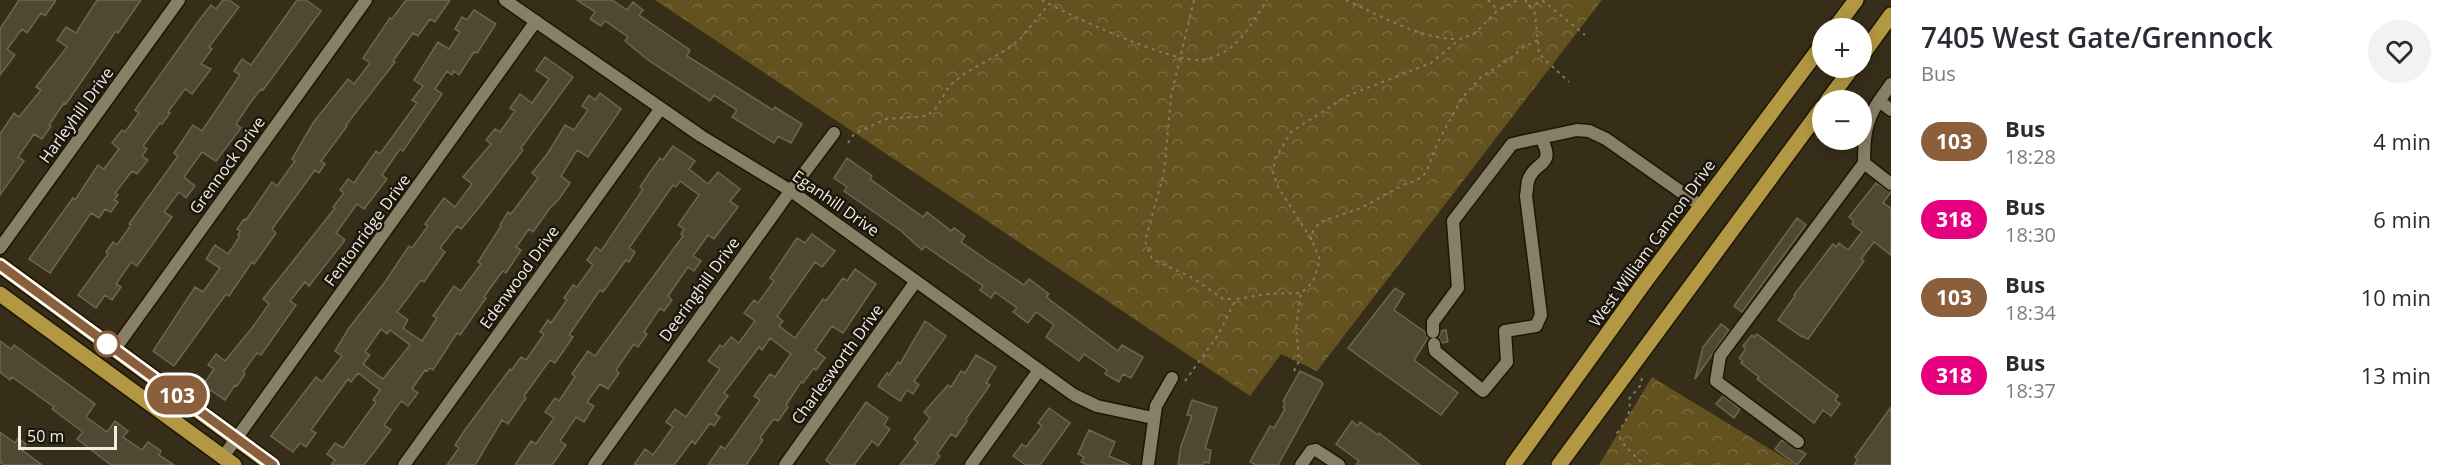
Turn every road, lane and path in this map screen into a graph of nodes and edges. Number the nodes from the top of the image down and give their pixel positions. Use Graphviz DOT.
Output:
graph roads {
  1 [pos="179,0"];
  2 [pos="366,0"];
  3 [pos="505,0"];
  4 [pos="1042,0"];
  5 [pos="1194,0"];
  6 [pos="1268,0"];
  7 [pos="1346,0"];
  8 [pos="1488,0"];
  9 [pos="1518,0"];
  10 [pos="1525,0"];
  11 [pos="1856,0"];
  12 [pos="1049,4"];
  13 [pos="1528,6"];
  14 [pos="1498,10"];
  15 [pos="1891,15"];
  16 [pos="1842,18"];
  17 [pos="536,21"];
  18 [pos="1585,35"];
  19 [pos="1460,39"];
  20 [pos="1538,40"];
  21 [pos="1872,41"];
  22 [pos="1180,58"];
  23 [pos="1812,58"];
  24 [pos="1569,82"];
  25 [pos="1891,84"];
  26 [pos="1879,101"];
  27 [pos="661,108"];
  28 [pos="1891,110"];
  29 [pos="1812,122"];
  30 [pos="834,133"];
  31 [pos="1541,138"];
  32 [pos="848,143"];
  33 [pos="1864,164"];
  34 [pos="1891,184"];
  35 [pos="790,191"];
  36 [pos="1701,206"];
  37 [pos="1312,240"];
  38 [pos="0,248"];
  39 [pos="0,265"];
  40 [pos="916,281"];
  41 [pos="1301,292"];
  42 [pos="0,294"];
  43 [pos="1236,299"];
  44 [pos="115,350"];
  45 [pos="1039,370"];
  46 [pos="1294,371"];
  47 [pos="1642,375"];
  48 [pos="1172,378"];
  49 [pos="1184,383"];
  50 [pos="1153,418"];
  51 [pos="237,439"];
  52 [pos="1798,442"];
  53 [pos="229,461"];
  54 [pos="273,465"];
  55 [pos="404,465"];
  56 [pos="594,465"];
  57 [pos="785,465"];
  58 [pos="971,465"];
  59 [pos="1148,465"];
  60 [pos="1301,465"];
  61 [pos="1339,465"];
  62 [pos="1513,465"];
  63 [pos="1559,465"];
  64 [pos="1644,465"];
  1 -- 38 [label="street, Harleyhill Drive"];
  2 -- 44 [label="street, Grennock Drive"];
  3 -- 17 [label="street, Eganhill Drive"];
  4 -- 12 [label="path"];
  5 -- 22 [label="path"];
  6 -- 22 [label="path"];
  7 -- 19 [label="path"];
  8 -- 14 [label="path"];
  9 -- 14 [label="path"];
  10 -- 13 [label="path"];
  11 -- 16 [label="main road"];
  12 -- 22 [label="path"];
  12 -- 32 [label="path"];
  13 -- 18 [label="path"];
  13 -- 20 [label="path"];
  14 -- 19 [label="path"];
  15 -- 21 [label="main road"];
  17 -- 27 [label="street, Eganhill Drive"];
  17 -- 51 [label="street, Fentonridge Drive"];
  19 -- 37 [label="path"];
  20 -- 24 [label="path"];
  20 -- 37 [label="path"];
  22 -- 43 [label="path"];
  23 -- 36 [label="main road, West William Cannon Drive"];
  25 -- 26 [label="street"];
  26 -- 28 [label="street"];
  26 -- 33 [label="street"];
  27 -- 35 [label="street, Eganhill Drive"];
  27 -- 55 [label="street, Edenwood Drive"];
  29 -- 63 [label="main road"];
  30 -- 35 [label="street, Deeringhill Drive"];
  31 -- 31 [label="street"];
  31 -- 36 [label="street"];
  33 -- 34 [label="street"];
  33 -- 52 [label="street"];
  35 -- 40 [label="street, Eganhill Drive"];
  35 -- 56 [label="street, Deeringhill Drive"];
  36 -- 62 [label="main road, West William Cannon Drive"];
  37 -- 41 [label="path"];
  39 -- 44 [label="main road"];
  40 -- 45 [label="street, Eganhill Drive"];
  40 -- 57 [label="street, Charlesworth Drive"];
  41 -- 43 [label="path"];
  41 -- 46 [label="path"];
  42 -- 53 [label="main road"];
  43 -- 49 [label="path"];
  44 -- 51 [label="main road"];
  45 -- 50 [label="street, Eganhill Drive"];
  45 -- 58 [label="street"];
  47 -- 64 [label="path"];
  48 -- 50 [label="street"];
  50 -- 59 [label="street"];
  51 -- 53 [label="street, Fentonridge Drive"];
  51 -- 54 [label="main road"];
  60 -- 61 [label="street"];
}
